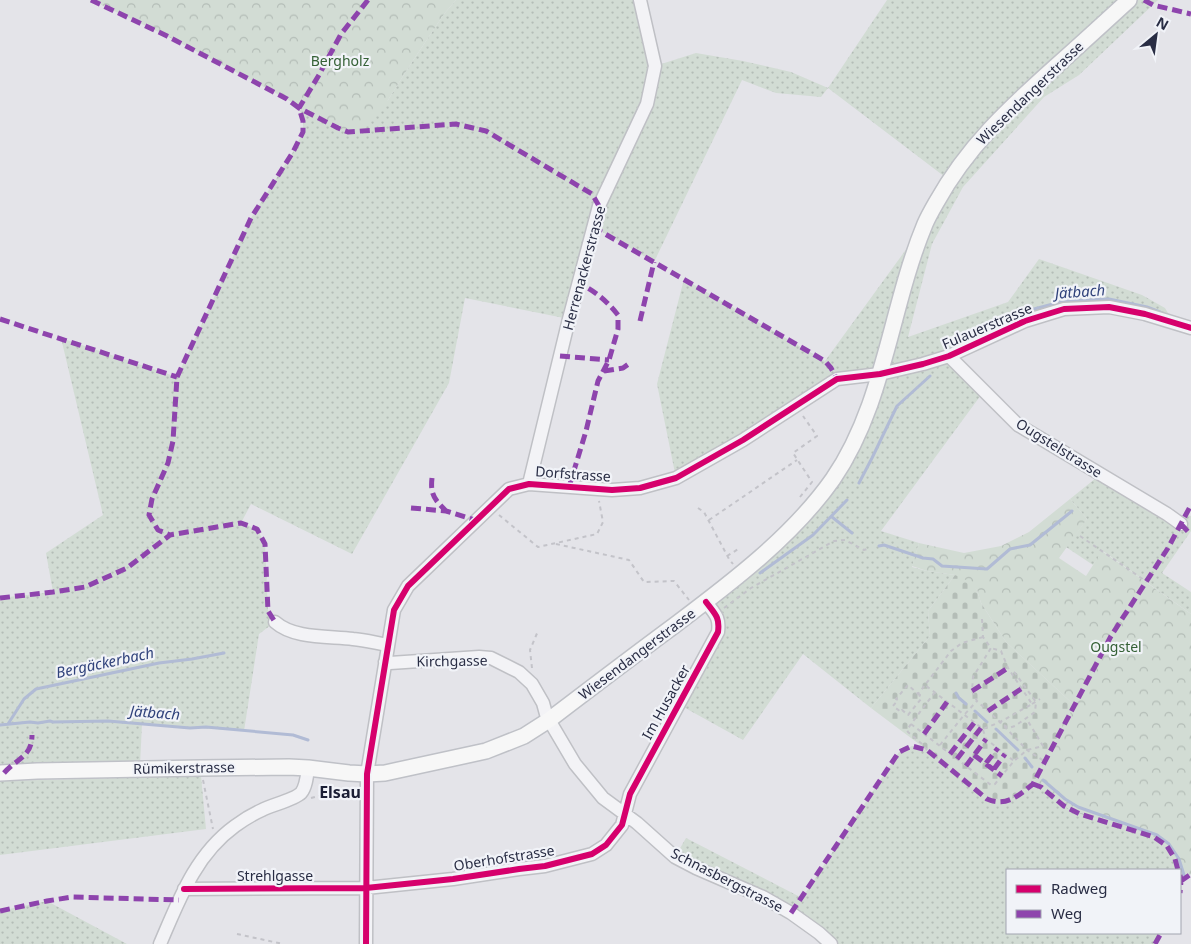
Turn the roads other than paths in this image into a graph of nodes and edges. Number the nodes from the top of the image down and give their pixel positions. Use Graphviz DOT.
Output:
graph roads {
  1 [pos="640,0"];
  2 [pos="1129,0"];
  3 [pos="1191,328"];
  4 [pos="948,356"];
  5 [pos="880,374"];
  6 [pos="529,484"];
  7 [pos="1181,524"];
  8 [pos="699,602"];
  9 [pos="275,622"];
  10 [pos="388,645"];
  11 [pos="385,662"];
  12 [pos="549,720"];
  13 [pos="308,768"];
  14 [pos="0,773"];
  15 [pos="367,774"];
  16 [pos="625,815"];
  17 [pos="366,888"];
  18 [pos="184,889"];
  19 [pos="160,944"];
  20 [pos="366,944"];
  21 [pos="831,944"];
  1 -- 6 [label="street, Herrenackerstrasse"];
  2 -- 5 [label="main road, Wiesendangerstrasse"];
  3 -- 4 [label="street, Fulauerstrasse"];
  4 -- 5 [label="street, Fulauerstrasse"];
  4 -- 7 [label="street, Ougstelstrasse"];
  5 -- 6 [label="street, Dorfstrasse"];
  5 -- 8 [label="main road, Wiesendangerstrasse"];
  6 -- 10 [label="street, Dorfstrasse"];
  8 -- 12 [label="main road, Wiesendangerstrasse"];
  8 -- 16 [label="street, Im Husacker"];
  9 -- 10 [label="street"];
  10 -- 11 [label="street, Dorfstrasse"];
  11 -- 12 [label="street, Kirchgasse"];
  11 -- 15 [label="street, Dorfstrasse"];
  12 -- 15 [label="main road, Wiesendangerstrasse"];
  12 -- 16 [label="street, Schnasbergstrasse"];
  13 -- 14 [label="main road, Rümikerstrasse"];
  13 -- 15 [label="main road, Rümikerstrasse"];
  13 -- 18 [label="street"];
  15 -- 17 [label="street, Dorfstrasse"];
  16 -- 17 [label="street, Oberhofstrasse"];
  16 -- 21 [label="street, Schnasbergstrasse"];
  17 -- 18 [label="street, Strehlgasse"];
  17 -- 20 [label="street, Dorfstrasse"];
  18 -- 19 [label="street"];
}
